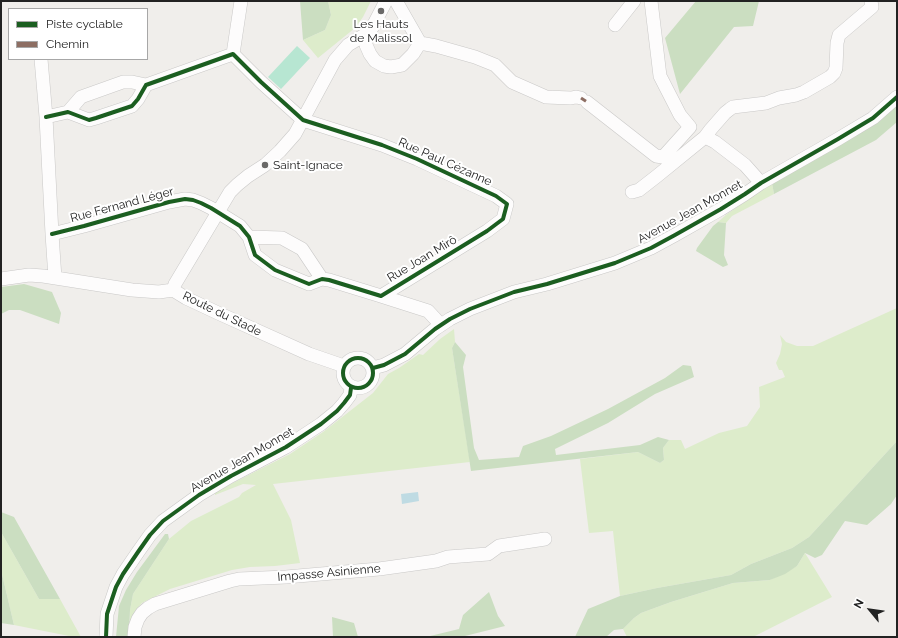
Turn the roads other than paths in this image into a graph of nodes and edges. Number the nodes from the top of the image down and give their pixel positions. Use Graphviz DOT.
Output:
graph roads {
  1 [pos="241,1"];
  2 [pos="386,1"];
  3 [pos="396,1"];
  4 [pos="633,1"];
  5 [pos="651,1"];
  6 [pos="871,1"];
  7 [pos="615,25"];
  8 [pos="366,34"];
  9 [pos="420,43"];
  10 [pos="234,54"];
  11 [pos="41,60"];
  12 [pos="146,85"];
  13 [pos="897,97"];
  14 [pos="68,112"];
  15 [pos="46,117"];
  16 [pos="303,120"];
  17 [pos="706,137"];
  18 [pos="761,182"];
  19 [pos="632,192"];
  20 [pos="507,204"];
  21 [pos="218,212"];
  22 [pos="52,234"];
  23 [pos="249,237"];
  24 [pos="55,278"];
  25 [pos="1,279"];
  26 [pos="322,279"];
  27 [pos="173,290"];
  28 [pos="381,296"];
  29 [pos="441,325"];
  30 [pos="344,366"];
  31 [pos="373,368"];
  32 [pos="351,388"];
  33 [pos="545,539"];
  34 [pos="106,637"];
  35 [pos="134,637"];
  1 -- 10 [label="street"];
  2 -- 8 [label="street"];
  3 -- 9 [label="street"];
  4 -- 7 [label="street"];
  5 -- 9 [label="street"];
  6 -- 17 [label="street"];
  8 -- 9 [label="street"];
  8 -- 16 [label="street"];
  10 -- 12 [label="street"];
  10 -- 16 [label="street"];
  11 -- 15 [label="street"];
  12 -- 14 [label="street"];
  12 -- 14 [label="street"];
  13 -- 18 [label="street, Avenue Jean Monnet"];
  14 -- 15 [label="street"];
  15 -- 22 [label="street"];
  16 -- 20 [label="street, Rue Paul Cézanne"];
  16 -- 21 [label="street"];
  17 -- 18 [label="street"];
  17 -- 19 [label="street"];
  18 -- 29 [label="street, Avenue Jean Monnet"];
  20 -- 28 [label="street, Rue Joan Mirô"];
  21 -- 22 [label="street, Rue Fernand Léger"];
  21 -- 23 [label="street, Rue Joan Mirô"];
  21 -- 27 [label="street"];
  22 -- 24 [label="street"];
  23 -- 26 [label="street"];
  23 -- 26 [label="street, Rue Joan Mirô"];
  24 -- 25 [label="street, Route du Stade"];
  24 -- 27 [label="street, Route du Stade"];
  26 -- 28 [label="street, Rue Joan Mirô"];
  27 -- 30 [label="street, Route du Stade"];
  28 -- 29 [label="street, Rue Joan Mirô"];
  29 -- 31 [label="street, Avenue Jean Monnet"];
  30 -- 31 [label="street"];
  30 -- 32 [label="street"];
  31 -- 32 [label="street"];
  32 -- 34 [label="street, Avenue Jean Monnet"];
  33 -- 35 [label="street, Impasse Asinienne"];
}
